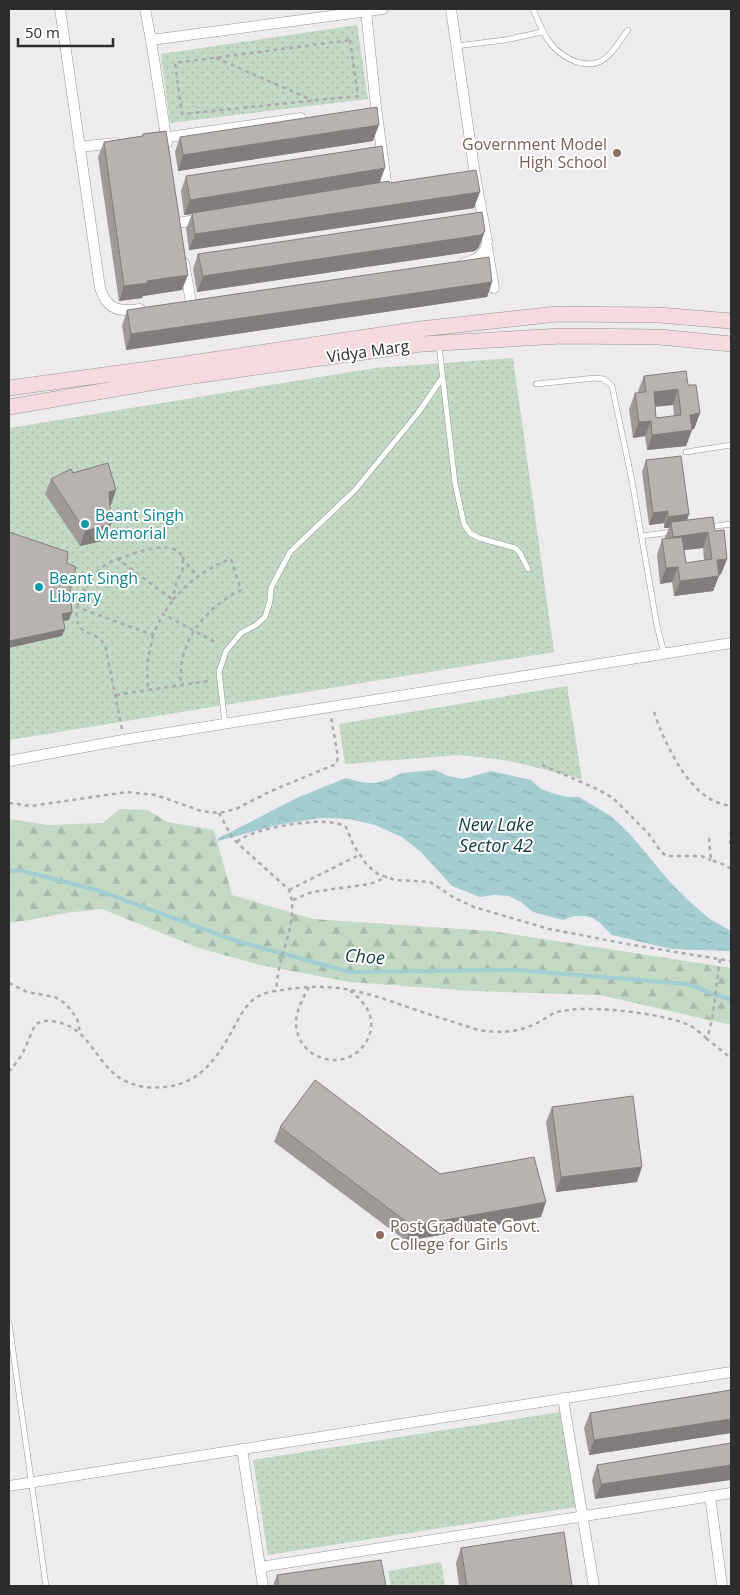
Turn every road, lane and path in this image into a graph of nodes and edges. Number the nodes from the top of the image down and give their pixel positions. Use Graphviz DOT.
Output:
graph roads {
  1 [pos="60,9"];
  2 [pos="145,9"];
  3 [pos="384,9"];
  4 [pos="451,9"];
  5 [pos="533,9"];
  6 [pos="366,11"];
  7 [pos="628,30"];
  8 [pos="542,32"];
  9 [pos="151,40"];
  10 [pos="456,46"];
  11 [pos="215,58"];
  12 [pos="313,101"];
  13 [pos="309,117"];
  14 [pos="167,138"];
  15 [pos="147,140"];
  16 [pos="128,142"];
  17 [pos="79,148"];
  18 [pos="169,157"];
  19 [pos="387,190"];
  20 [pos="216,217"];
  21 [pos="178,223"];
  22 [pos="487,246"];
  23 [pos="182,249"];
  24 [pos="454,264"];
  25 [pos="494,288"];
  26 [pos="191,302"];
  27 [pos="155,307"];
  28 [pos="731,321"];
  29 [pos="438,343"];
  30 [pos="731,344"];
  31 [pos="442,378"];
  32 [pos="536,384"];
  33 [pos="9,388"];
  34 [pos="9,407"];
  35 [pos="731,445"];
  36 [pos="686,452"];
  37 [pos="731,524"];
  38 [pos="704,527"];
  39 [pos="677,531"];
  40 [pos="641,536"];
  41 [pos="181,556"];
  42 [pos="118,559"];
  43 [pos="528,569"];
  44 [pos="197,576"];
  45 [pos="173,600"];
  46 [pos="78,608"];
  47 [pos="163,614"];
  48 [pos="194,630"];
  49 [pos="153,634"];
  50 [pos="215,642"];
  51 [pos="731,643"];
  52 [pos="664,653"];
  53 [pos="208,681"];
  54 [pos="182,685"];
  55 [pos="148,690"];
  56 [pos="116,695"];
  57 [pos="329,708"];
  58 [pos="654,712"];
  59 [pos="225,724"];
  60 [pos="123,740"];
  61 [pos="9,761"];
  62 [pos="542,765"];
  63 [pos="9,803"];
  64 [pos="731,806"];
  65 [pos="220,813"];
  66 [pos="731,832"];
  67 [pos="710,838"];
  68 [pos="237,842"];
  69 [pos="731,849"];
  70 [pos="359,855"];
  71 [pos="711,860"];
  72 [pos="731,870"];
  73 [pos="388,877"];
  74 [pos="289,890"];
  75 [pos="293,900"];
  76 [pos="720,959"];
  77 [pos="731,961"];
  78 [pos="9,983"];
  79 [pos="309,988"];
  80 [pos="276,991"];
  81 [pos="350,991"];
  82 [pos="80,1032"];
  83 [pos="707,1039"];
  84 [pos="731,1058"];
  85 [pos="9,1072"];
  86 [pos="9,1323"];
  87 [pos="731,1372"];
  88 [pos="563,1398"];
  89 [pos="242,1449"];
  90 [pos="31,1483"];
  91 [pos="9,1486"];
  92 [pos="731,1493"];
  93 [pos="710,1496"];
  94 [pos="582,1516"];
  95 [pos="260,1567"];
  96 [pos="46,1586"];
  97 [pos="263,1586"];
  98 [pos="594,1586"];
  99 [pos="722,1586"];
  1 -- 17 [label="street"];
  2 -- 9 [label="street"];
  3 -- 6 [label="street"];
  4 -- 10 [label="street"];
  5 -- 8 [label="lane"];
  6 -- 9 [label="street"];
  6 -- 19 [label="street"];
  7 -- 8 [label="lane"];
  8 -- 10 [label="lane"];
  9 -- 14 [label="street"];
  10 -- 22 [label="street"];
  11 -- 12 [label="path"];
  11 -- 12 [label="path"];
  11 -- 12 [label="path"];
  13 -- 14 [label="street"];
  14 -- 15 [label="street"];
  14 -- 18 [label="street"];
  16 -- 17 [label="street"];
  17 -- 27 [label="street"];
  20 -- 21 [label="street"];
  22 -- 24 [label="street"];
  22 -- 25 [label="street"];
  23 -- 26 [label="street"];
  28 -- 33 [label="main road, Vidya Marg"];
  29 -- 30 [label="main road, Vidya Marg"];
  29 -- 31 [label="lane"];
  29 -- 34 [label="main road, Vidya Marg"];
  31 -- 43 [label="lane"];
  31 -- 59 [label="lane"];
  32 -- 40 [label="lane"];
  35 -- 36 [label="lane"];
  37 -- 38 [label="lane"];
  39 -- 40 [label="lane"];
  40 -- 52 [label="lane"];
  41 -- 42 [label="path"];
  41 -- 44 [label="path"];
  41 -- 45 [label="path"];
  42 -- 45 [label="path"];
  42 -- 46 [label="path"];
  44 -- 45 [label="path"];
  44 -- 48 [label="path"];
  45 -- 47 [label="path"];
  46 -- 49 [label="path"];
  46 -- 56 [label="path"];
  47 -- 48 [label="path"];
  47 -- 49 [label="path"];
  48 -- 50 [label="path"];
  48 -- 54 [label="path"];
  49 -- 55 [label="path"];
  51 -- 52 [label="street"];
  52 -- 57 [label="street"];
  53 -- 54 [label="path"];
  54 -- 55 [label="path"];
  55 -- 56 [label="path"];
  56 -- 60 [label="path"];
  57 -- 59 [label="street"];
  57 -- 65 [label="path"];
  58 -- 64 [label="path"];
  59 -- 60 [label="street"];
  60 -- 61 [label="street"];
  62 -- 71 [label="path"];
  63 -- 65 [label="path"];
  65 -- 68 [label="path"];
  66 -- 69 [label="path"];
  67 -- 71 [label="path"];
  68 -- 70 [label="path"];
  68 -- 74 [label="path"];
  70 -- 73 [label="path"];
  70 -- 74 [label="path"];
  71 -- 72 [label="path"];
  73 -- 75 [label="path"];
  73 -- 76 [label="path"];
  74 -- 75 [label="path"];
  75 -- 80 [label="path"];
  76 -- 77 [label="path"];
  76 -- 83 [label="path"];
  78 -- 82 [label="path"];
  79 -- 80 [label="path"];
  79 -- 81 [label="path"];
  79 -- 81 [label="path"];
  80 -- 82 [label="path"];
  81 -- 83 [label="path"];
  82 -- 85 [label="path"];
  83 -- 84 [label="path"];
  86 -- 90 [label="lane"];
  87 -- 88 [label="street"];
  88 -- 89 [label="street"];
  88 -- 94 [label="street"];
  89 -- 90 [label="street"];
  89 -- 95 [label="street"];
  90 -- 91 [label="street"];
  90 -- 96 [label="lane"];
  92 -- 93 [label="street"];
  93 -- 94 [label="street"];
  93 -- 99 [label="street"];
  94 -- 95 [label="street"];
  94 -- 98 [label="street"];
  95 -- 97 [label="street"];
}
